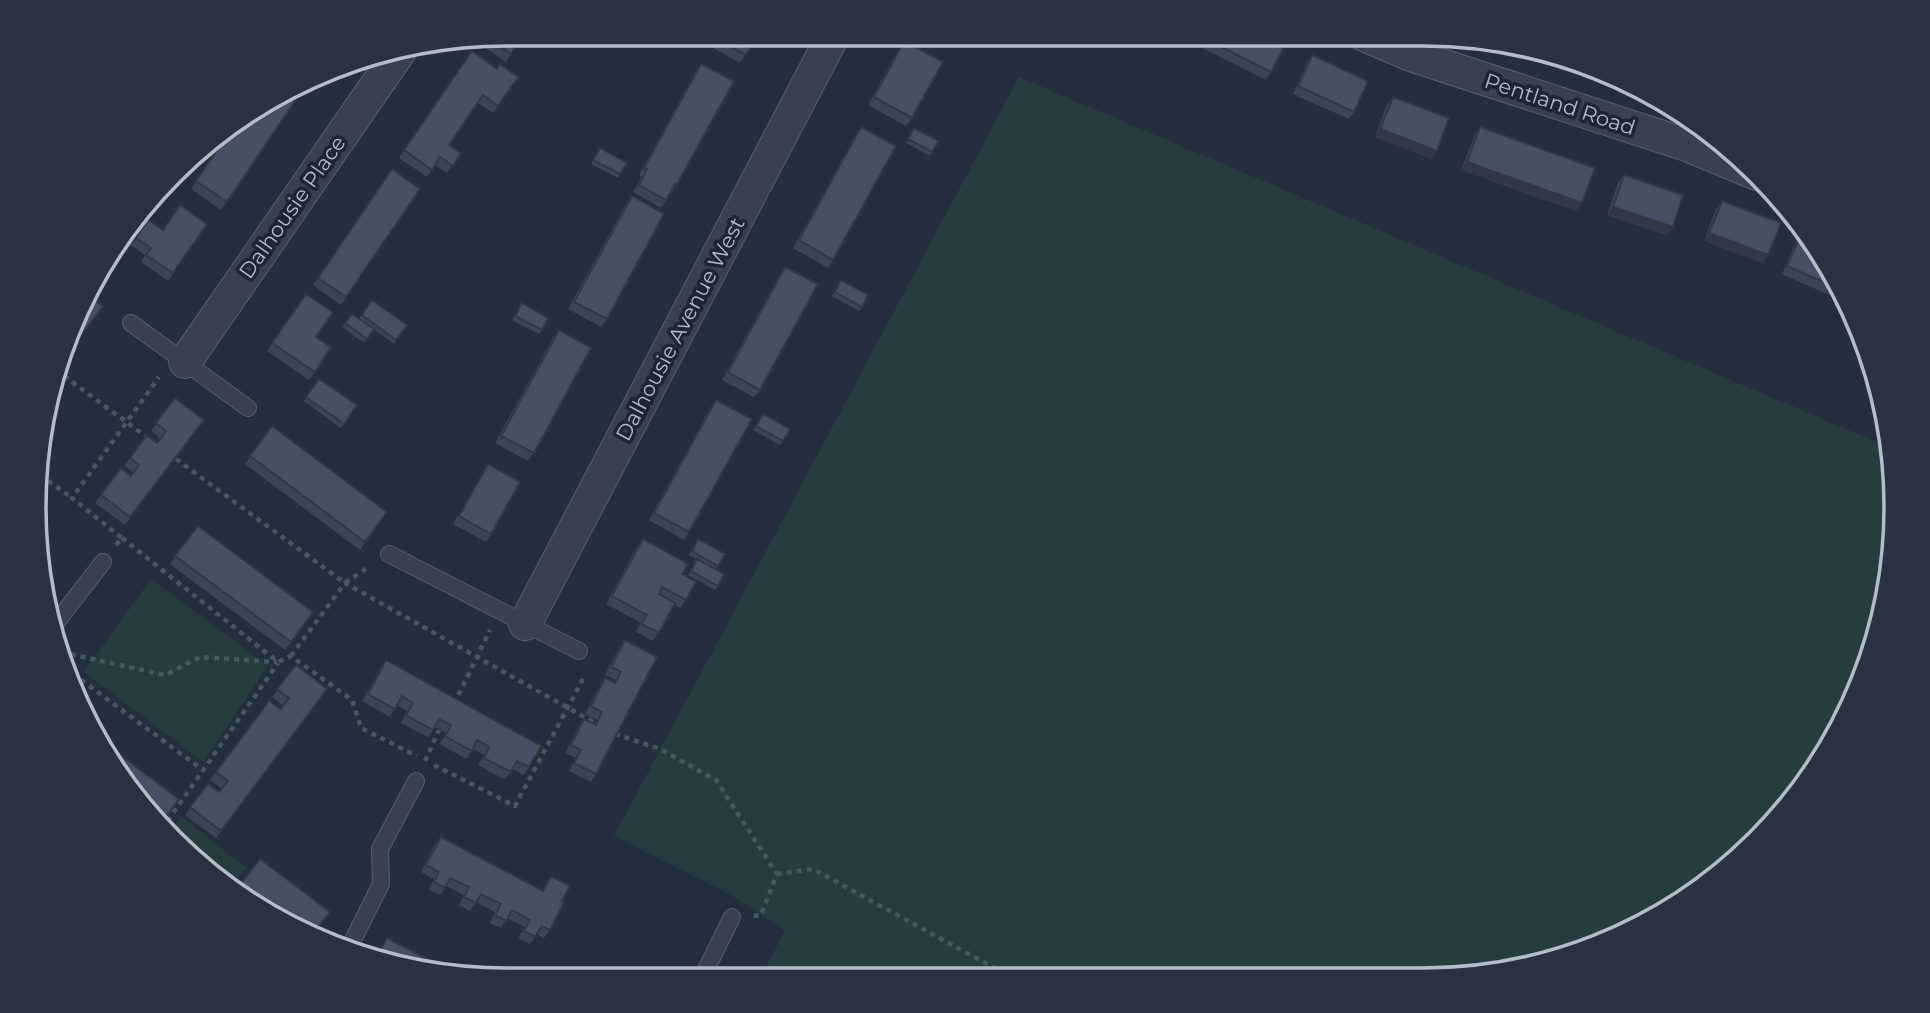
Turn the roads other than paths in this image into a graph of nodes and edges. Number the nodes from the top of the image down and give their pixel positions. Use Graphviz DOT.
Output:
graph roads {
  1 [pos="827,46"];
  2 [pos="1390,46"];
  3 [pos="394,59"];
  4 [pos="1730,163"];
  5 [pos="131,323"];
  6 [pos="180,358"];
  7 [pos="248,408"];
  8 [pos="389,554"];
  9 [pos="103,562"];
  10 [pos="512,617"];
  11 [pos="59,619"];
  12 [pos="579,651"];
  13 [pos="416,781"];
  14 [pos="732,918"];
  15 [pos="353,941"];
  16 [pos="707,968"];
  1 -- 10 [label="street, Dalhousie Avenue West"];
  2 -- 4 [label="street, Pentland Road"];
  3 -- 6 [label="street, Dalhousie Place"];
  5 -- 6 [label="lane"];
  6 -- 7 [label="lane"];
  8 -- 10 [label="lane"];
  9 -- 11 [label="lane"];
  10 -- 12 [label="lane"];
  13 -- 15 [label="lane"];
  14 -- 16 [label="lane"];
}
